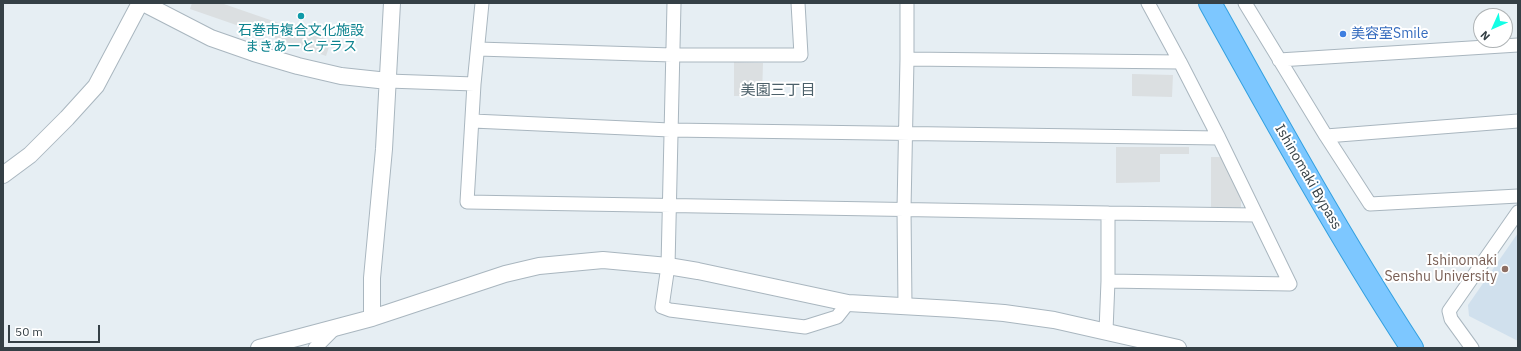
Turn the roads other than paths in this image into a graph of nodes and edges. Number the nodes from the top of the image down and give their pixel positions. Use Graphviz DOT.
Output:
graph roads {
  1 [pos="141,3"];
  2 [pos="392,3"];
  3 [pos="482,3"];
  4 [pos="674,3"];
  5 [pos="798,3"];
  6 [pos="907,3"];
  7 [pos="1148,3"];
  8 [pos="1210,3"];
  9 [pos="1245,3"];
  10 [pos="1518,45"];
  11 [pos="478,48"];
  12 [pos="672,55"];
  13 [pos="907,59"];
  14 [pos="1279,60"];
  15 [pos="1180,62"];
  16 [pos="388,81"];
  17 [pos="474,84"];
  18 [pos="472,121"];
  19 [pos="1518,121"];
  20 [pos="670,130"];
  21 [pos="905,133"];
  22 [pos="1326,136"];
  23 [pos="1219,138"];
  24 [pos="3,175"];
  25 [pos="1518,196"];
  26 [pos="669,205"];
  27 [pos="904,209"];
  28 [pos="1518,212"];
  29 [pos="1108,213"];
  30 [pos="1256,215"];
  31 [pos="668,266"];
  32 [pos="1108,281"];
  33 [pos="848,303"];
  34 [pos="905,306"];
  35 [pos="372,318"];
  36 [pos="335,328"];
  37 [pos="1106,331"];
  38 [pos="264,347"];
  39 [pos="315,348"];
  40 [pos="1178,348"];
  41 [pos="1412,348"];
  42 [pos="1472,348"];
  1 -- 16 [label="street"];
  1 -- 24 [label="street"];
  2 -- 16 [label="street"];
  3 -- 11 [label="street"];
  4 -- 12 [label="street"];
  5 -- 12 [label="street"];
  6 -- 13 [label="street"];
  7 -- 15 [label="street"];
  8 -- 41 [label="highway, Ishinomaki Bypass"];
  9 -- 14 [label="street"];
  10 -- 14 [label="street"];
  11 -- 12 [label="street"];
  11 -- 17 [label="street"];
  12 -- 20 [label="street"];
  13 -- 15 [label="street"];
  13 -- 21 [label="street"];
  14 -- 22 [label="street"];
  15 -- 23 [label="street"];
  16 -- 17 [label="street"];
  16 -- 35 [label="street"];
  17 -- 18 [label="street"];
  18 -- 20 [label="street"];
  18 -- 26 [label="street"];
  19 -- 22 [label="street"];
  20 -- 21 [label="street"];
  20 -- 26 [label="street"];
  21 -- 23 [label="street"];
  21 -- 27 [label="street"];
  22 -- 25 [label="street"];
  23 -- 30 [label="street"];
  26 -- 27 [label="street"];
  26 -- 31 [label="street"];
  27 -- 29 [label="street"];
  27 -- 34 [label="street"];
  28 -- 42 [label="street"];
  29 -- 30 [label="street"];
  29 -- 32 [label="street"];
  30 -- 32 [label="street"];
  31 -- 33 [label="street"];
  31 -- 33 [label="street"];
  31 -- 35 [label="street"];
  32 -- 37 [label="street"];
  33 -- 34 [label="street"];
  34 -- 37 [label="street"];
  35 -- 36 [label="street"];
  36 -- 38 [label="street"];
  36 -- 39 [label="street"];
  37 -- 40 [label="street"];
}
